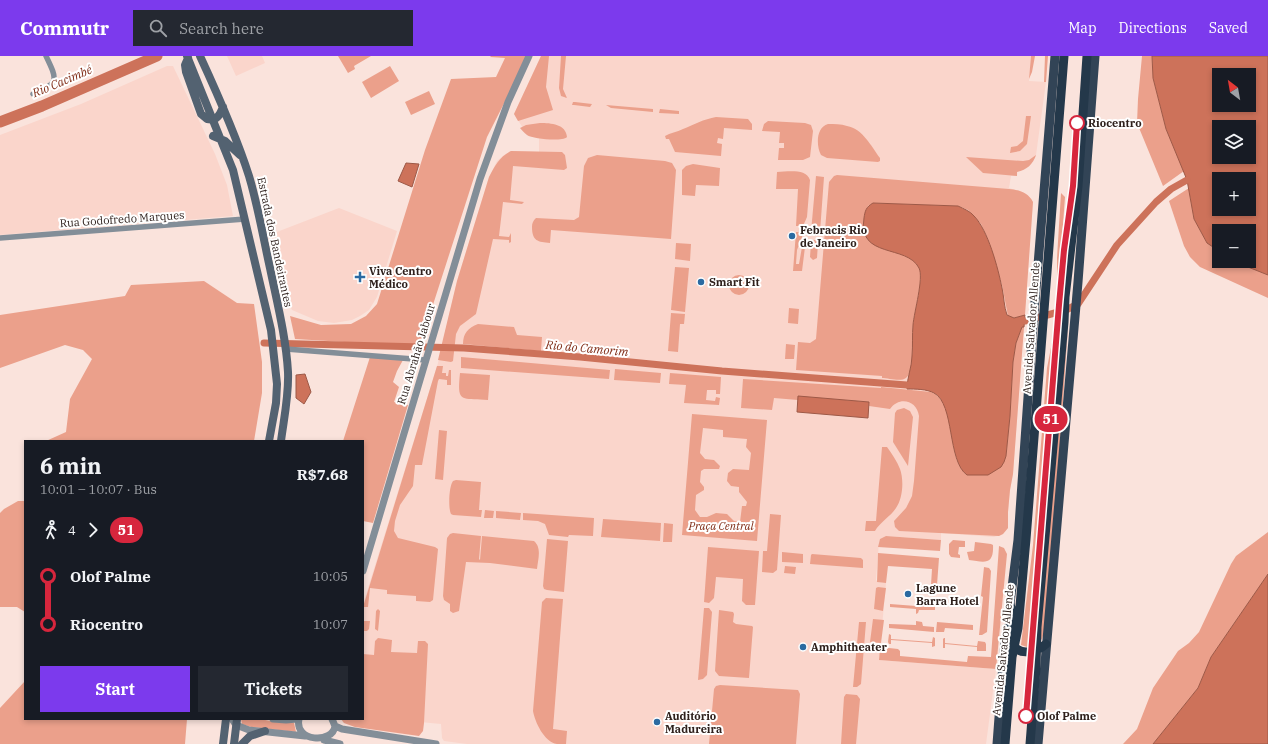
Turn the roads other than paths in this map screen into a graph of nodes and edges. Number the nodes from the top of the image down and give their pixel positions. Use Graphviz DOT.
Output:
graph roads {
  1 [pos="46,56"];
  2 [pos="200,56"];
  3 [pos="529,56"];
  4 [pos="1055,56"];
  5 [pos="1064,56"];
  6 [pos="1087,56"];
  7 [pos="1095,56"];
  8 [pos="188,57"];
  9 [pos="33,94"];
  10 [pos="223,107"];
  11 [pos="212,123"];
  12 [pos="217,137"];
  13 [pos="237,142"];
  14 [pos="243,159"];
  15 [pos="245,219"];
  16 [pos="0,238"];
  17 [pos="285,347"];
  18 [pos="427,358"];
  19 [pos="268,440"];
  20 [pos="281,440"];
  21 [pos="364,568"];
  22 [pos="1010,604"];
  23 [pos="1046,644"];
  24 [pos="1015,647"];
  25 [pos="1036,651"];
  26 [pos="226,720"];
  27 [pos="298,720"];
  28 [pos="332,720"];
  29 [pos="235,721"];
  30 [pos="335,726"];
  31 [pos="265,731"];
  32 [pos="304,736"];
  33 [pos="324,740"];
  34 [pos="223,744"];
  35 [pos="234,744"];
  36 [pos="242,744"];
  37 [pos="340,744"];
  38 [pos="436,744"];
  39 [pos="997,744"];
  40 [pos="1005,744"];
  41 [pos="1030,744"];
  42 [pos="1038,744"];
  1 -- 9 [label="street"];
  2 -- 10 [label="main road, Estrada dos Bandeirantes"];
  3 -- 18 [label="street, Rua Abrahão Jabour"];
  4 -- 22 [label="main road, Avenida Salvador Allende"];
  5 -- 24 [label="highway, Avenida Salvador Allende"];
  6 -- 25 [label="highway"];
  7 -- 23 [label="main road"];
  8 -- 11 [label="main road"];
  10 -- 11 [label="main road"];
  10 -- 13 [label="main road, Estrada dos Bandeirantes"];
  11 -- 12 [label="main road, Estrada dos Bandeirantes"];
  11 -- 13 [label="main road"];
  12 -- 14 [label="main road"];
  12 -- 15 [label="main road, Estrada dos Bandeirantes"];
  13 -- 14 [label="main road, Estrada dos Bandeirantes"];
  14 -- 17 [label="main road, Estrada dos Bandeirantes"];
  15 -- 16 [label="street, Rua Godofredo Marques"];
  15 -- 19 [label="main road, Estrada dos Bandeirantes"];
  17 -- 18 [label="street"];
  17 -- 20 [label="main road, Estrada dos Bandeirantes"];
  18 -- 21 [label="street, Rua Abrahão Jabour"];
  22 -- 24 [label="highway"];
  22 -- 39 [label="main road, Avenida Salvador Allende"];
  23 -- 25 [label="highway"];
  23 -- 42 [label="main road"];
  24 -- 25 [label="highway"];
  24 -- 40 [label="highway, Avenida Salvador Allende"];
  25 -- 41 [label="highway"];
  26 -- 34 [label="main road"];
  27 -- 32 [label="street"];
  28 -- 30 [label="street"];
  29 -- 31 [label="street"];
  29 -- 35 [label="main road"];
  30 -- 33 [label="street"];
  30 -- 38 [label="street"];
  31 -- 32 [label="street"];
  31 -- 36 [label="main road"];
  32 -- 33 [label="street"];
  33 -- 37 [label="street"];
}
